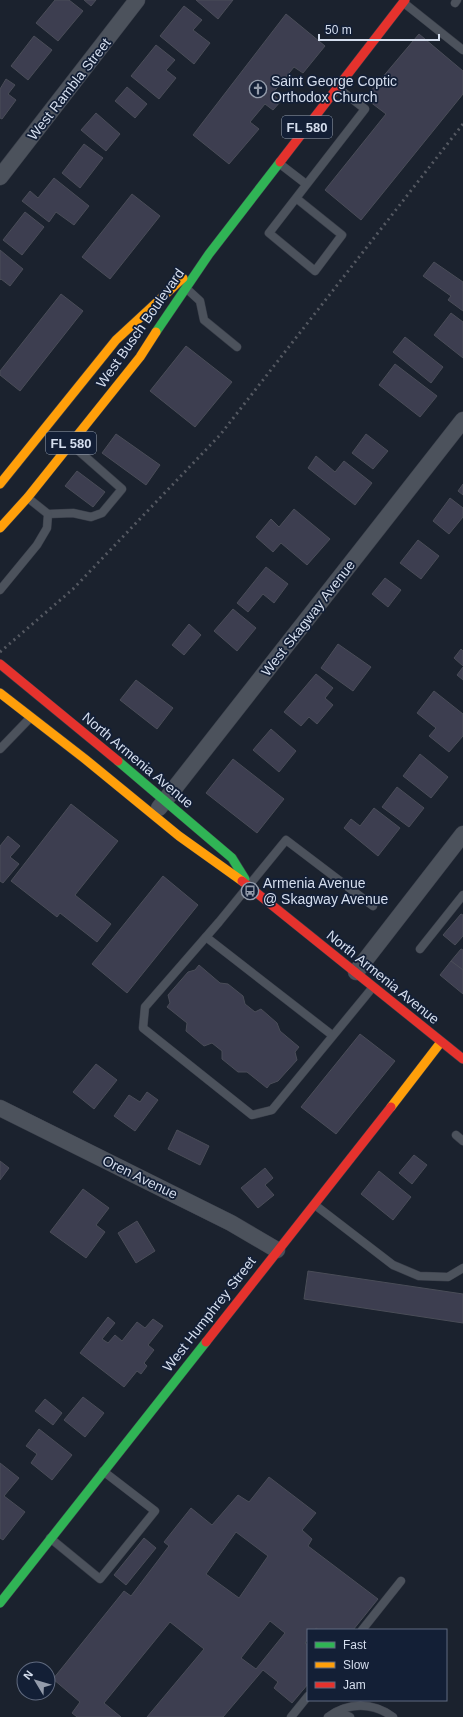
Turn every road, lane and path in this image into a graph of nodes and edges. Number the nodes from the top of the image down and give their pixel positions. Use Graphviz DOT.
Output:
graph roads {
  1 [pos="137,0"];
  2 [pos="404,1"];
  3 [pos="463,50"];
  4 [pos="337,87"];
  5 [pos="279,163"];
  6 [pos="0,177"];
  7 [pos="306,184"];
  8 [pos="296,198"];
  9 [pos="209,254"];
  10 [pos="186,288"];
  11 [pos="237,347"];
  12 [pos="463,420"];
  13 [pos="70,444"];
  14 [pos="0,484"];
  15 [pos="28,497"];
  16 [pos="48,514"];
  17 [pos="0,528"];
  18 [pos="0,590"];
  19 [pos="0,664"];
  20 [pos="0,693"];
  21 [pos="31,717"];
  22 [pos="0,750"];
  23 [pos="166,800"];
  24 [pos="153,815"];
  25 [pos="463,834"];
  26 [pos="249,886"];
  27 [pos="463,895"];
  28 [pos="373,906"];
  29 [pos="206,937"];
  30 [pos="420,949"];
  31 [pos="356,972"];
  32 [pos="373,986"];
  33 [pos="332,1035"];
  34 [pos="441,1042"];
  35 [pos="463,1059"];
  36 [pos="0,1108"];
  37 [pos="315,1205"];
  38 [pos="278,1250"];
  39 [pos="463,1268"];
  40 [pos="103,1470"];
  41 [pos="50,1538"];
  42 [pos="401,1581"];
  43 [pos="3,1593"];
  44 [pos="363,1629"];
  45 [pos="307,1697"];
  46 [pos="329,1716"];
  47 [pos="291,1717"];
  48 [pos="350,1717"];
  49 [pos="393,1717"];
  1 -- 6 [label="street, West Rambla Street"];
  2 -- 3 [label="lane"];
  2 -- 4 [label="main road, West Busch Boulevard / FL 580"];
  4 -- 5 [label="main road, West Busch Boulevard / FL 580"];
  4 -- 7 [label="lane"];
  5 -- 7 [label="lane"];
  5 -- 9 [label="main road, West Busch Boulevard / FL 580"];
  7 -- 8 [label="lane"];
  8 -- 8 [label="lane"];
  9 -- 10 [label="main road, West Busch Boulevard / FL 580"];
  9 -- 14 [label="main road, West Busch Boulevard / FL 580"];
  10 -- 11 [label="lane"];
  10 -- 13 [label="main road, West Busch Boulevard / FL 580"];
  12 -- 23 [label="street, West Skagway Avenue"];
  13 -- 15 [label="main road, West Busch Boulevard / FL 580"];
  13 -- 16 [label="lane"];
  15 -- 16 [label="lane"];
  15 -- 17 [label="main road, West Busch Boulevard / FL 580"];
  16 -- 18 [label="lane"];
  19 -- 23 [label="main road, North Armenia Avenue"];
  20 -- 21 [label="main road, North Armenia Avenue"];
  21 -- 22 [label="lane"];
  21 -- 24 [label="main road, North Armenia Avenue"];
  23 -- 24 [label="street, West Skagway Avenue"];
  23 -- 26 [label="main road, North Armenia Avenue"];
  24 -- 26 [label="main road, North Armenia Avenue"];
  25 -- 31 [label="street"];
  26 -- 28 [label="lane"];
  26 -- 29 [label="lane"];
  26 -- 31 [label="main road, North Armenia Avenue"];
  27 -- 30 [label="lane"];
  29 -- 33 [label="lane"];
  29 -- 33 [label="lane"];
  31 -- 32 [label="main road, North Armenia Avenue"];
  32 -- 33 [label="lane"];
  32 -- 34 [label="main road, North Armenia Avenue"];
  34 -- 35 [label="main road, North Armenia Avenue"];
  34 -- 37 [label="main road, West Humphrey Street"];
  36 -- 38 [label="street, Oren Avenue"];
  37 -- 38 [label="main road, West Humphrey Street"];
  37 -- 39 [label="lane"];
  38 -- 40 [label="main road, West Humphrey Street"];
  40 -- 41 [label="main road, West Humphrey Street"];
  40 -- 41 [label="lane"];
  41 -- 43 [label="main road, West Humphrey Street"];
  42 -- 44 [label="lane"];
  45 -- 47 [label="lane"];
  46 -- 48 [label="lane"];
  46 -- 49 [label="lane"];
}
